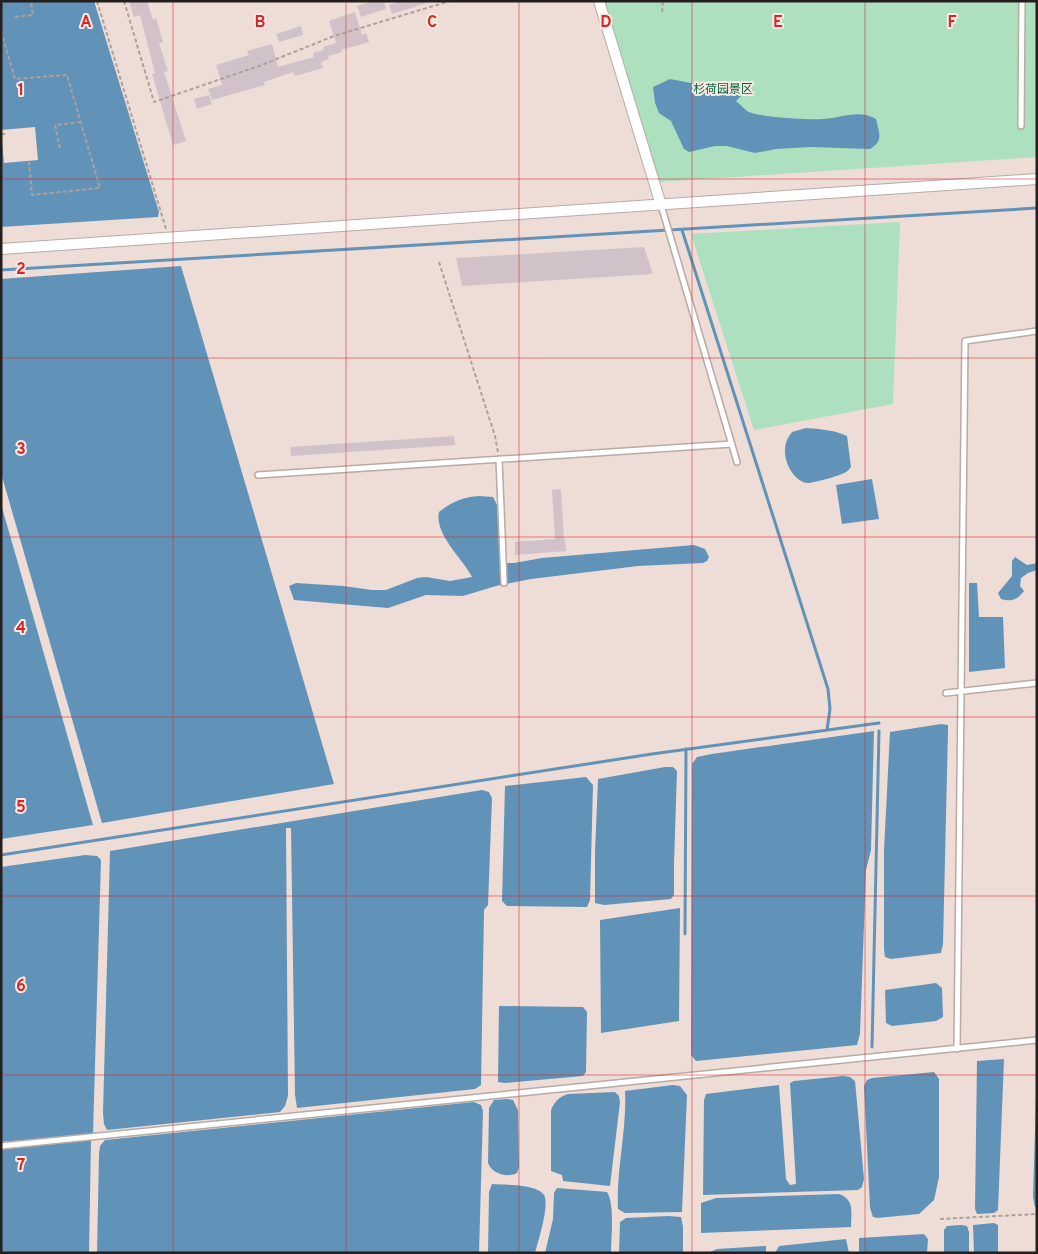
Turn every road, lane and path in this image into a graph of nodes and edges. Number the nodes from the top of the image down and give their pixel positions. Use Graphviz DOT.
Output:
graph roads {
  1 [pos="31,1"];
  2 [pos="97,1"];
  3 [pos="124,1"];
  4 [pos="450,1"];
  5 [pos="598,1"];
  6 [pos="663,1"];
  7 [pos="1022,1"];
  8 [pos="662,12"];
  9 [pos="15,17"];
  10 [pos="1,32"];
  11 [pos="80,122"];
  12 [pos="1021,126"];
  13 [pos="1,134"];
  14 [pos="5,134"];
  15 [pos="60,148"];
  16 [pos="29,162"];
  17 [pos="1037,179"];
  18 [pos="661,205"];
  19 [pos="169,238"];
  20 [pos="1,249"];
  21 [pos="439,262"];
  22 [pos="1037,331"];
  23 [pos="732,444"];
  24 [pos="499,459"];
  25 [pos="737,462"];
  26 [pos="258,475"];
  27 [pos="504,583"];
  28 [pos="1037,683"];
  29 [pos="961,692"];
  30 [pos="946,694"];
  31 [pos="1037,1040"];
  32 [pos="956,1049"];
  33 [pos="1,1146"];
  34 [pos="1037,1214"];
  35 [pos="940,1219"];
  1 -- 9 [label="path"];
  2 -- 19 [label="path"];
  3 -- 4 [label="path"];
  5 -- 18 [label="street"];
  6 -- 8 [label="path"];
  7 -- 12 [label="lane"];
  10 -- 11 [label="path"];
  11 -- 15 [label="path"];
  11 -- 16 [label="path"];
  13 -- 14 [label="path"];
  17 -- 18 [label="street"];
  18 -- 19 [label="street"];
  18 -- 23 [label="lane"];
  19 -- 20 [label="street"];
  21 -- 24 [label="path"];
  22 -- 29 [label="lane"];
  23 -- 24 [label="lane"];
  23 -- 25 [label="lane"];
  24 -- 26 [label="lane"];
  24 -- 27 [label="lane"];
  28 -- 29 [label="lane"];
  29 -- 30 [label="lane"];
  29 -- 32 [label="lane"];
  31 -- 32 [label="lane"];
  32 -- 33 [label="lane"];
  34 -- 35 [label="path"];
}
